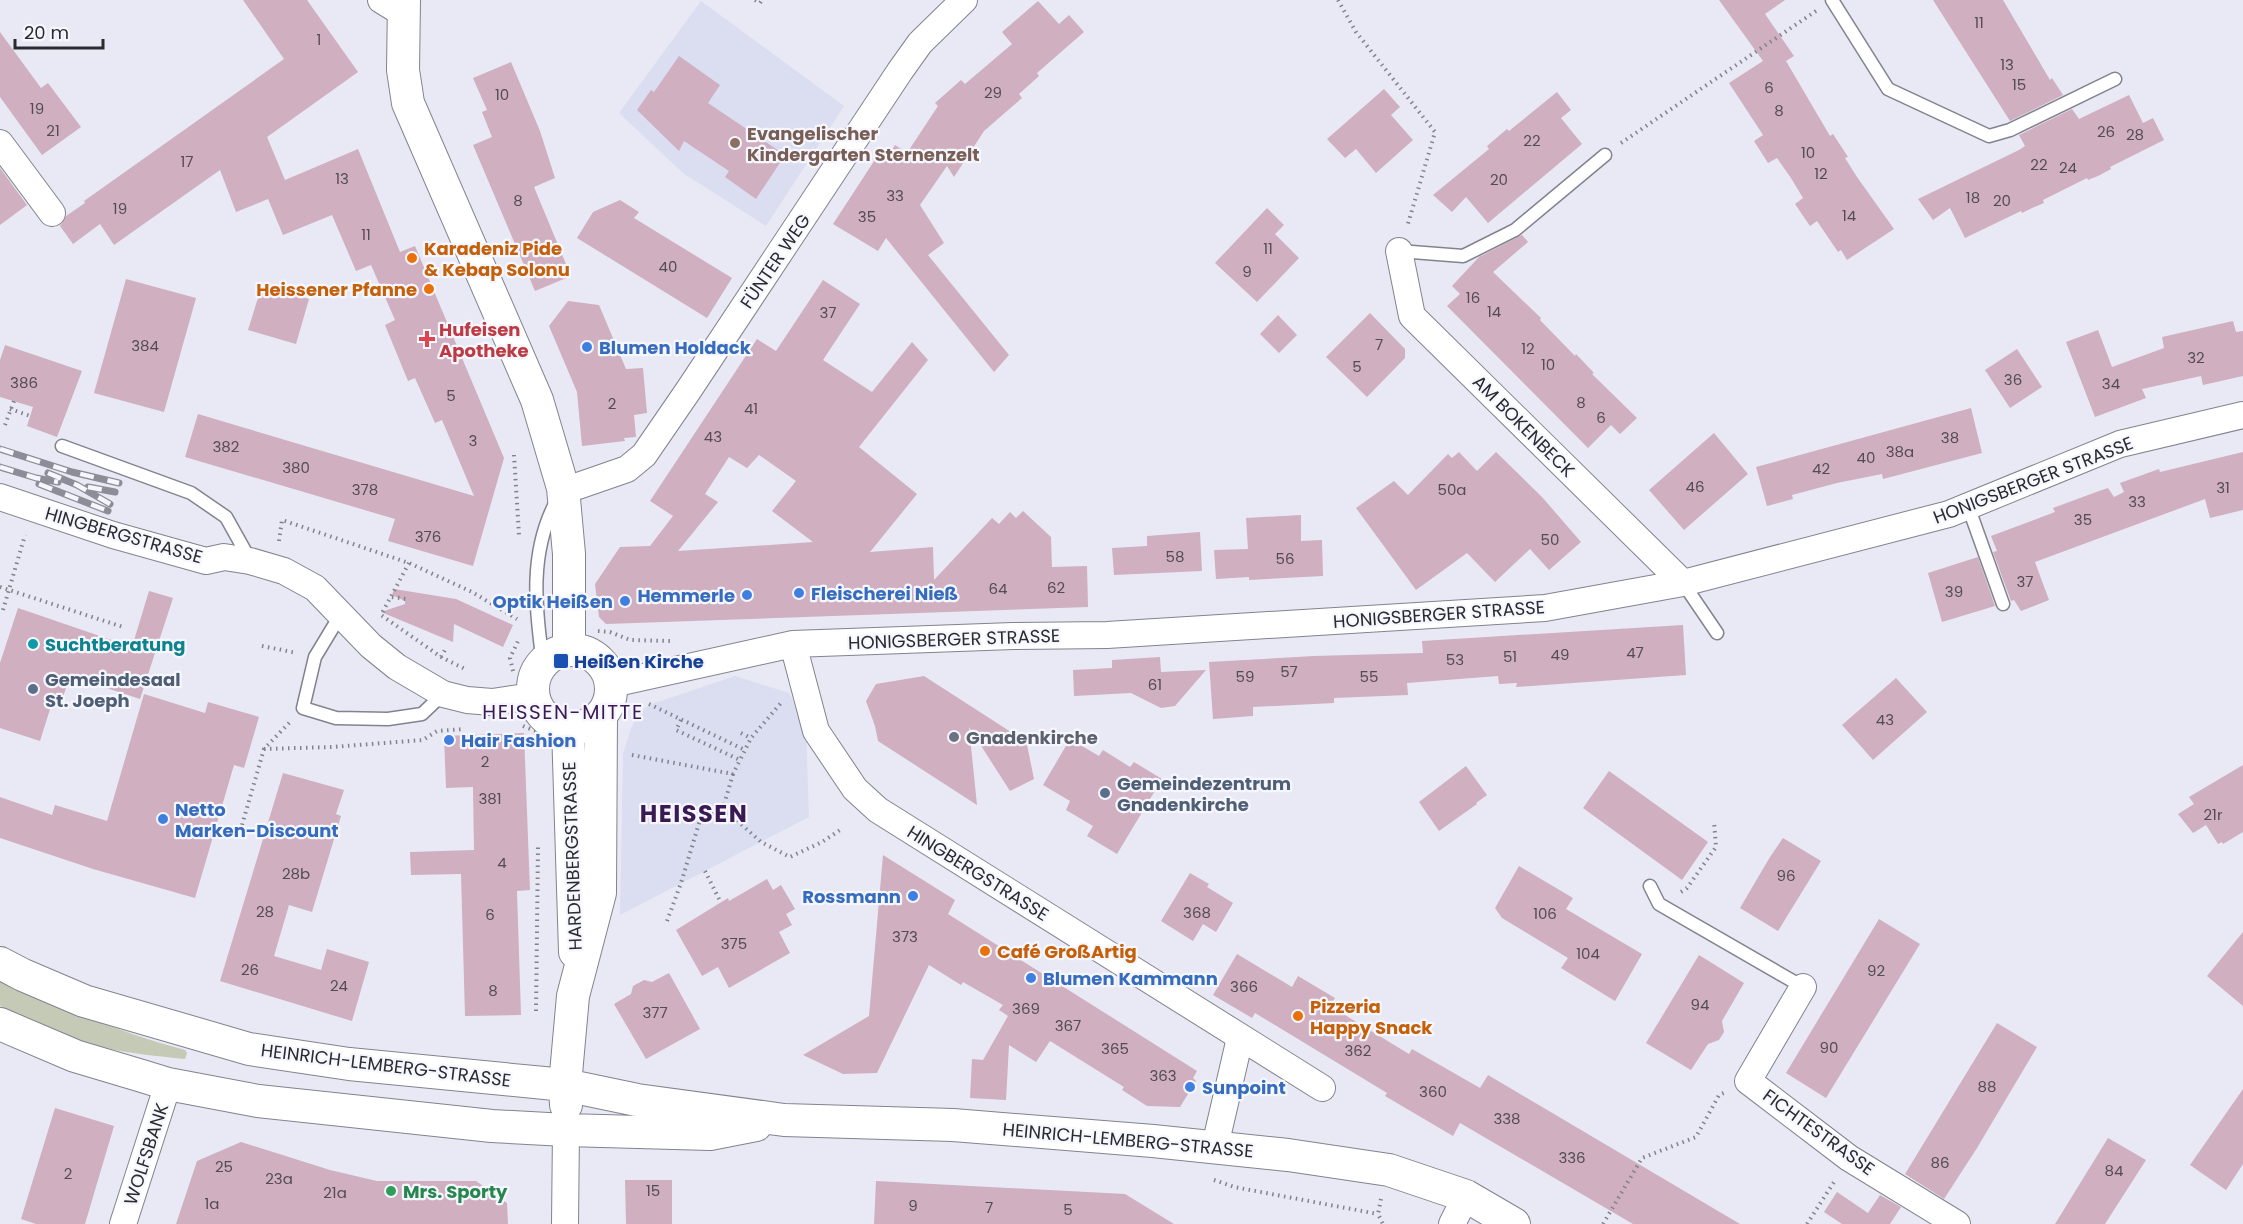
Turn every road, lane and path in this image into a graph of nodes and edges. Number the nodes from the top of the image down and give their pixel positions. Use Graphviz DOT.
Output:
graph roads {
  1 [pos="755,0"];
  2 [pos="762,0"];
  3 [pos="964,0"];
  4 [pos="1338,0"];
  5 [pos="1827,3"];
  6 [pos="397,5"];
  7 [pos="2115,79"];
  8 [pos="0,143"];
  9 [pos="1605,155"];
  10 [pos="52,213"];
  11 [pos="1399,252"];
  12 [pos="14,401"];
  13 [pos="10,409"];
  14 [pos="2243,415"];
  15 [pos="30,416"];
  16 [pos="5,425"];
  17 [pos="62,446"];
  18 [pos="563,488"];
  19 [pos="0,497"];
  20 [pos="1968,506"];
  21 [pos="32,508"];
  22 [pos="250,561"];
  23 [pos="409,563"];
  24 [pos="284,571"];
  25 [pos="1683,583"];
  26 [pos="0,587"];
  27 [pos="10,590"];
  28 [pos="392,597"];
  29 [pos="406,599"];
  30 [pos="2003,604"];
  31 [pos="3,610"];
  32 [pos="341,614"];
  33 [pos="537,625"];
  34 [pos="123,627"];
  35 [pos="1717,633"];
  36 [pos="630,640"];
  37 [pos="793,644"];
  38 [pos="262,646"];
  39 [pos="560,646"];
  40 [pos="444,650"];
  41 [pos="290,651"];
  42 [pos="441,657"];
  43 [pos="512,670"];
  44 [pos="504,672"];
  45 [pos="474,673"];
  46 [pos="612,684"];
  47 [pos="806,692"];
  48 [pos="443,694"];
  49 [pos="533,696"];
  50 [pos="303,708"];
  51 [pos="602,716"];
  52 [pos="521,726"];
  53 [pos="568,728"];
  54 [pos="469,729"];
  55 [pos="741,733"];
  56 [pos="751,738"];
  57 [pos="538,741"];
  58 [pos="264,749"];
  59 [pos="746,750"];
  60 [pos="623,754"];
  61 [pos="740,760"];
  62 [pos="733,774"];
  63 [pos="723,808"];
  64 [pos="1714,821"];
  65 [pos="242,825"];
  66 [pos="843,828"];
  67 [pos="538,839"];
  68 [pos="705,871"];
  69 [pos="1650,886"];
  70 [pos="721,903"];
  71 [pos="1659,904"];
  72 [pos="667,921"];
  73 [pos="0,963"];
  74 [pos="576,984"];
  75 [pos="1803,987"];
  76 [pos="536,1011"];
  77 [pos="0,1024"];
  78 [pos="1240,1038"];
  79 [pos="1748,1081"];
  80 [pos="168,1084"];
  81 [pos="565,1085"];
  82 [pos="1322,1088"];
  83 [pos="784,1120"];
  84 [pos="566,1130"];
  85 [pos="1215,1146"];
  86 [pos="1849,1158"];
  87 [pos="1212,1179"];
  88 [pos="1466,1196"];
  89 [pos="1378,1214"];
  90 [pos="123,1224"];
  91 [pos="565,1224"];
  92 [pos="1452,1224"];
  93 [pos="1515,1224"];
  94 [pos="1603,1224"];
  95 [pos="1807,1224"];
  96 [pos="1957,1224"];
  1 -- 2 [label="path"];
  3 -- 18 [label="street, FÜNTER WEG"];
  4 -- 11 [label="path"];
  5 -- 7 [label="lane"];
  5 -- 9 [label="path"];
  6 -- 18 [label="street"];
  8 -- 10 [label="street"];
  9 -- 11 [label="lane"];
  11 -- 25 [label="street, AM BOKENBECK"];
  12 -- 13 [label="path"];
  13 -- 15 [label="path"];
  13 -- 16 [label="path"];
  14 -- 20 [label="street, HONIGSBERGER STRASSE"];
  17 -- 22 [label="lane"];
  18 -- 33 [label="lane"];
  18 -- 39 [label="street"];
  19 -- 21 [label="street, HINGBERGSTRASSE"];
  20 -- 25 [label="street, HONIGSBERGER STRASSE"];
  20 -- 30 [label="lane"];
  21 -- 22 [label="street, HINGBERGSTRASSE"];
  21 -- 27 [label="path"];
  22 -- 24 [label="street, HINGBERGSTRASSE"];
  23 -- 24 [label="path"];
  23 -- 28 [label="path"];
  23 -- 33 [label="path"];
  24 -- 32 [label="street, HINGBERGSTRASSE"];
  25 -- 35 [label="lane"];
  25 -- 37 [label="street, HONIGSBERGER STRASSE"];
  26 -- 27 [label="path"];
  27 -- 31 [label="path"];
  27 -- 34 [label="path"];
  28 -- 29 [label="path"];
  28 -- 42 [label="path"];
  32 -- 48 [label="street, HINGBERGSTRASSE"];
  32 -- 50 [label="lane"];
  33 -- 39 [label="lane"];
  36 -- 39 [label="path"];
  37 -- 46 [label="street, HONIGSBERGER STRASSE"];
  37 -- 47 [label="street, HINGBERGSTRASSE"];
  38 -- 41 [label="path"];
  39 -- 46 [label="street"];
  39 -- 49 [label="street"];
  40 -- 42 [label="path"];
  42 -- 45 [label="path"];
  43 -- 44 [label="path"];
  46 -- 51 [label="street"];
  47 -- 56 [label="path"];
  47 -- 78 [label="street, HINGBERGSTRASSE"];
  48 -- 49 [label="street, HINGBERGSTRASSE"];
  48 -- 50 [label="lane"];
  49 -- 53 [label="street"];
  50 -- 58 [label="path"];
  51 -- 53 [label="street"];
  51 -- 74 [label="street, HARDENBERGSTRASSE"];
  52 -- 57 [label="path"];
  53 -- 74 [label="street, HARDENBERGSTRASSE"];
  54 -- 58 [label="path"];
  55 -- 56 [label="path"];
  56 -- 59 [label="path"];
  58 -- 65 [label="path"];
  59 -- 61 [label="path"];
  59 -- 61 [label="path"];
  60 -- 62 [label="path"];
  61 -- 62 [label="path"];
  62 -- 63 [label="path"];
  63 -- 66 [label="path"];
  63 -- 72 [label="path"];
  64 -- 71 [label="path"];
  67 -- 76 [label="path"];
  68 -- 70 [label="path"];
  69 -- 71 [label="lane"];
  71 -- 75 [label="lane, FICHTESTRASSE"];
  73 -- 81 [label="street, HEINRICH-LEMBERG-STRASSE"];
  74 -- 81 [label="street, HARDENBERGSTRASSE"];
  75 -- 79 [label="street, FICHTESTRASSE"];
  77 -- 80 [label="street, HEINRICH-LEMBERG-STRASSE"];
  78 -- 82 [label="street, HINGBERGSTRASSE"];
  78 -- 85 [label="street"];
  79 -- 86 [label="street, FICHTESTRASSE"];
  79 -- 94 [label="path"];
  80 -- 84 [label="street, HEINRICH-LEMBERG-STRASSE"];
  80 -- 90 [label="street, WOLFSBANK"];
  81 -- 83 [label="street, HEINRICH-LEMBERG-STRASSE"];
  81 -- 84 [label="street, HARDENBERGSTRASSE"];
  83 -- 84 [label="street, HEINRICH-LEMBERG-STRASSE"];
  83 -- 85 [label="street, HEINRICH-LEMBERG-STRASSE"];
  84 -- 91 [label="street, HARDENBERGSTRASSE"];
  85 -- 88 [label="street, HEINRICH-LEMBERG-STRASSE"];
  86 -- 95 [label="path"];
  86 -- 96 [label="street, FICHTESTRASSE"];
  87 -- 89 [label="path"];
  88 -- 92 [label="street"];
  88 -- 93 [label="street"];
}
